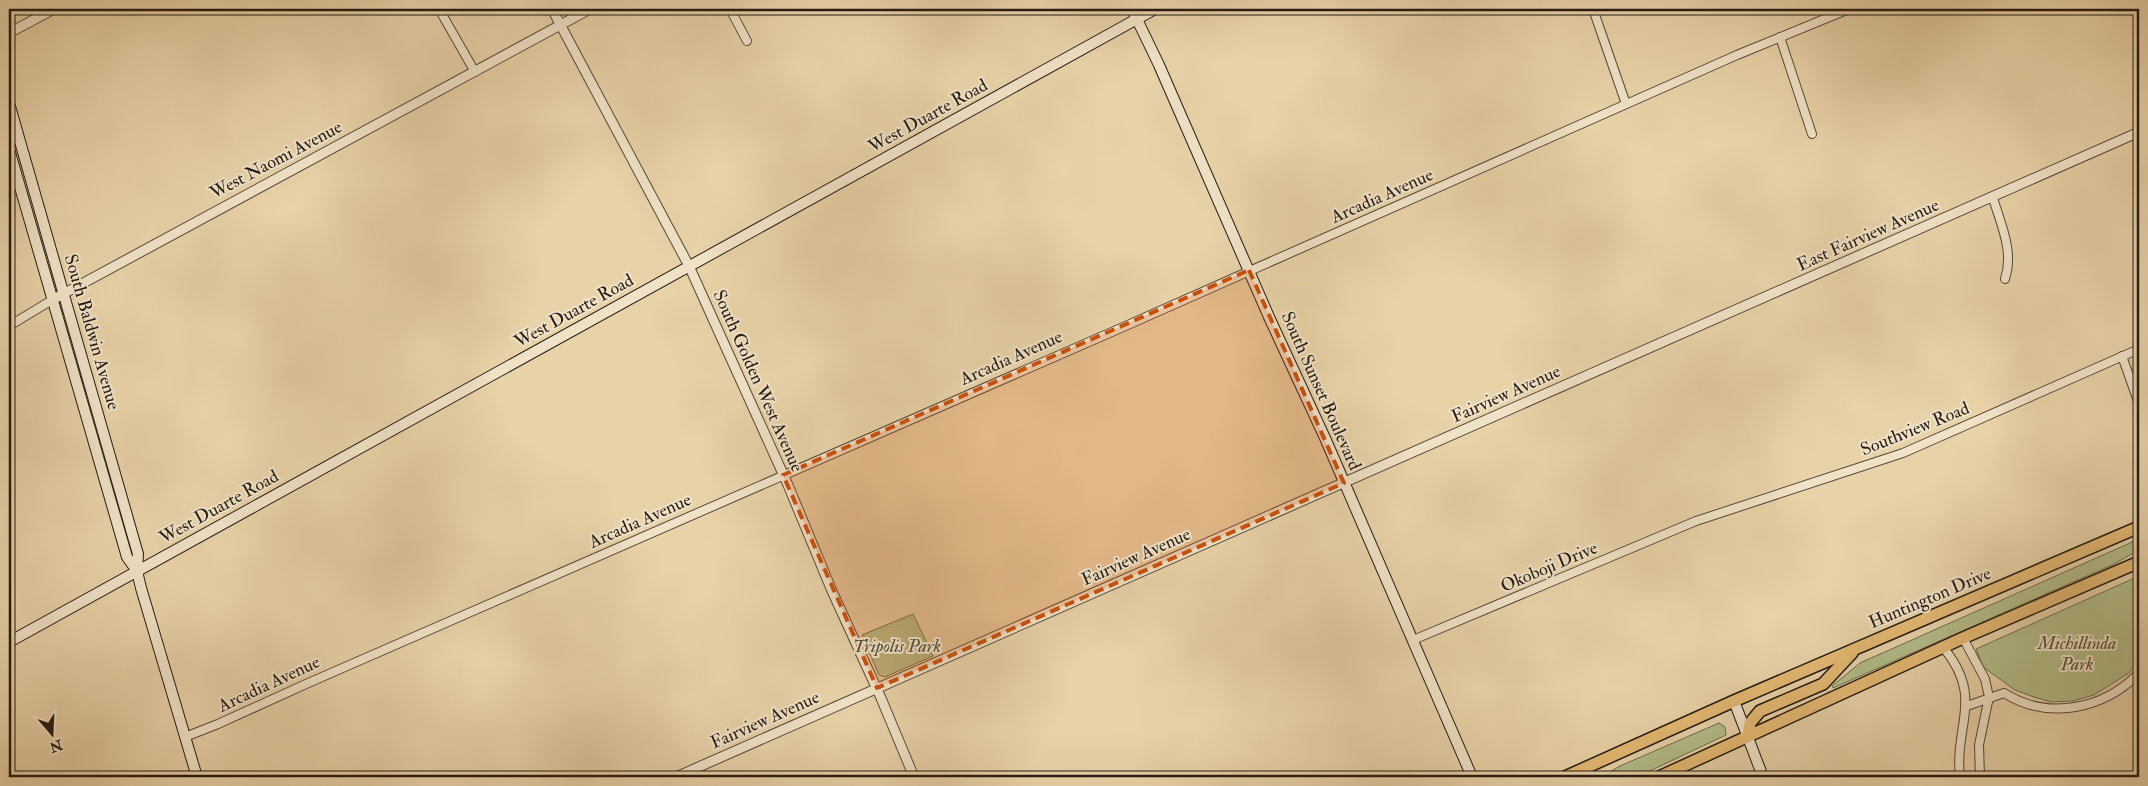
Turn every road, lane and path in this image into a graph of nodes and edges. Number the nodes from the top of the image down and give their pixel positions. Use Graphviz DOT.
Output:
graph roads {
  1 [pos="54,9"];
  2 [pos="438,9"];
  3 [pos="552,9"];
  4 [pos="590,9"];
  5 [pos="730,9"];
  6 [pos="1132,9"];
  7 [pos="1155,9"];
  8 [pos="1593,9"];
  9 [pos="1849,9"];
  10 [pos="1137,18"];
  11 [pos="560,26"];
  12 [pos="9,33"];
  13 [pos="1780,37"];
  14 [pos="747,41"];
  15 [pos="475,72"];
  16 [pos="9,103"];
  17 [pos="1626,104"];
  18 [pos="2139,132"];
  19 [pos="1812,134"];
  20 [pos="9,149"];
  21 [pos="1993,198"];
  22 [pos="689,266"];
  23 [pos="1249,270"];
  24 [pos="2005,279"];
  25 [pos="64,293"];
  26 [pos="52,300"];
  27 [pos="9,326"];
  28 [pos="2139,349"];
  29 [pos="2122,356"];
  30 [pos="1609,366"];
  31 [pos="2139,404"];
  32 [pos="783,476"];
  33 [pos="1344,483"];
  34 [pos="1696,521"];
  35 [pos="2139,527"];
  36 [pos="2139,562"];
  37 [pos="137,572"];
  38 [pos="1963,638"];
  39 [pos="1413,640"];
  40 [pos="9,642"];
  41 [pos="1943,647"];
  42 [pos="1854,650"];
  43 [pos="2139,673"];
  44 [pos="877,688"];
  45 [pos="1989,697"];
  46 [pos="1734,701"];
  47 [pos="1967,706"];
  48 [pos="1748,736"];
  49 [pos="185,737"];
  50 [pos="1579,773"];
  51 [pos="197,777"];
  52 [pos="676,777"];
  53 [pos="914,777"];
  54 [pos="1472,777"];
  55 [pos="1565,777"];
  56 [pos="1659,777"];
  57 [pos="1763,777"];
  58 [pos="1960,777"];
  59 [pos="1980,777"];
  1 -- 12 [label="street"];
  2 -- 15 [label="street"];
  3 -- 11 [label="street, South Golden West Avenue"];
  4 -- 11 [label="street, West Naomi Avenue"];
  5 -- 14 [label="street"];
  6 -- 10 [label="main road, South Sunset Boulevard"];
  7 -- 10 [label="main road, West Duarte Road"];
  8 -- 17 [label="street"];
  9 -- 13 [label="street, Arcadia Avenue"];
  10 -- 22 [label="main road, West Duarte Road"];
  10 -- 23 [label="main road, South Sunset Boulevard"];
  11 -- 15 [label="street, West Naomi Avenue"];
  11 -- 22 [label="street, South Golden West Avenue"];
  13 -- 17 [label="street, Arcadia Avenue"];
  13 -- 19 [label="street"];
  15 -- 25 [label="street, West Naomi Avenue"];
  16 -- 25 [label="main road, South Baldwin Avenue"];
  17 -- 23 [label="street, Arcadia Avenue"];
  18 -- 21 [label="street, East Fairview Avenue"];
  20 -- 26 [label="main road, South Baldwin Avenue"];
  21 -- 24 [label="street"];
  21 -- 30 [label="street, East Fairview Avenue"];
  22 -- 32 [label="street, South Golden West Avenue"];
  22 -- 37 [label="main road, West Duarte Road"];
  23 -- 32 [label="street, Arcadia Avenue"];
  23 -- 33 [label="main road, South Sunset Boulevard"];
  25 -- 26 [label="street, West Naomi Avenue"];
  25 -- 37 [label="main road, South Baldwin Avenue"];
  26 -- 27 [label="street, West Naomi Avenue"];
  26 -- 37 [label="main road, South Baldwin Avenue"];
  28 -- 29 [label="street, Southview Road"];
  29 -- 31 [label="street"];
  29 -- 34 [label="street, Southview Road"];
  30 -- 33 [label="street, Fairview Avenue"];
  32 -- 44 [label="street, South Golden West Avenue"];
  32 -- 49 [label="street, Arcadia Avenue"];
  33 -- 39 [label="main road, South Sunset Boulevard"];
  33 -- 44 [label="street, Fairview Avenue"];
  34 -- 39 [label="street, Okoboji Drive"];
  35 -- 42 [label="main road, Huntington Drive"];
  36 -- 38 [label="main road"];
  37 -- 40 [label="main road, West Duarte Road"];
  37 -- 49 [label="main road, South Baldwin Avenue"];
  38 -- 41 [label="main road"];
  38 -- 45 [label="street"];
  39 -- 54 [label="main road, South Sunset Boulevard"];
  41 -- 47 [label="street"];
  41 -- 48 [label="main road"];
  42 -- 46 [label="main road, Huntington Drive"];
  42 -- 48 [label="main road"];
  43 -- 45 [label="street"];
  44 -- 52 [label="street, Fairview Avenue"];
  44 -- 53 [label="street, South Golden West Avenue"];
  45 -- 47 [label="street"];
  45 -- 59 [label="street"];
  46 -- 48 [label="main road"];
  46 -- 50 [label="main road, Huntington Drive"];
  47 -- 58 [label="street"];
  48 -- 56 [label="main road"];
  48 -- 57 [label="main road"];
  49 -- 51 [label="main road, South Baldwin Avenue"];
  50 -- 55 [label="main road, Huntington Drive"];
}
